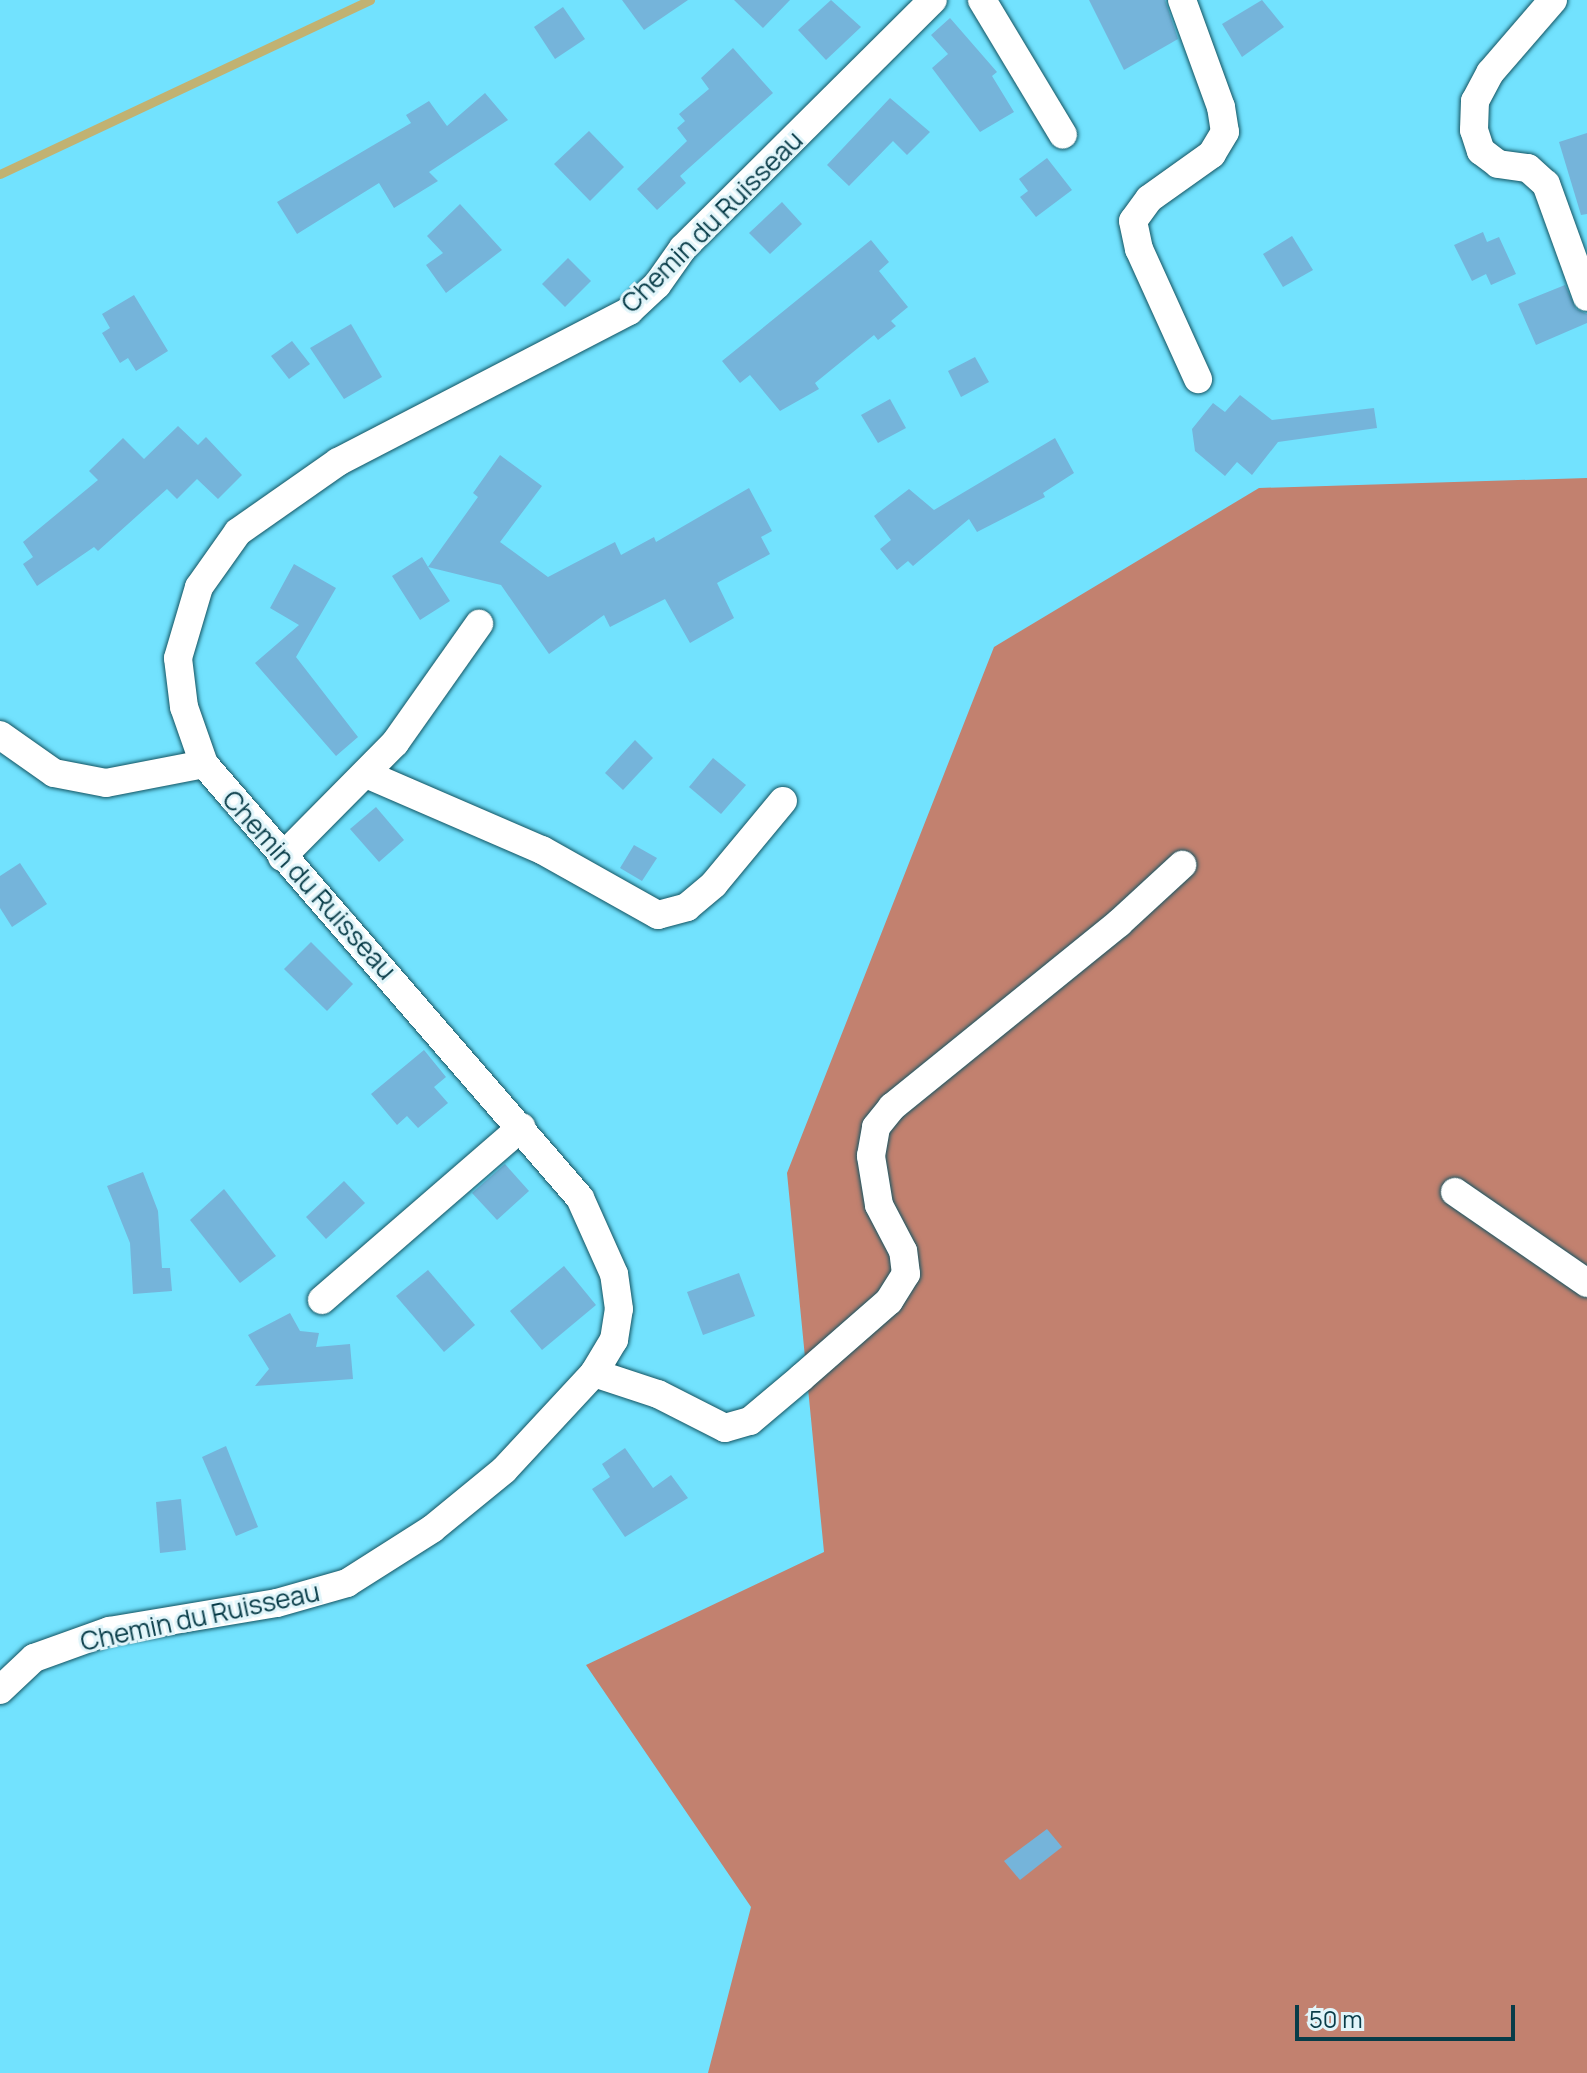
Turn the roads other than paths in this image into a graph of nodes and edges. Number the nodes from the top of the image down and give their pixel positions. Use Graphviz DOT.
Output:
graph roads {
  1 [pos="933,0"];
  2 [pos="982,0"];
  3 [pos="1182,0"];
  4 [pos="1553,0"];
  5 [pos="1063,135"];
  6 [pos="1587,297"];
  7 [pos="1198,379"];
  8 [pos="479,624"];
  9 [pos="0,735"];
  10 [pos="204,764"];
  11 [pos="366,774"];
  12 [pos="783,801"];
  13 [pos="282,857"];
  14 [pos="1182,865"];
  15 [pos="522,1127"];
  16 [pos="1455,1192"];
  17 [pos="1587,1283"];
  18 [pos="322,1300"];
  19 [pos="594,1373"];
  20 [pos="0,1690"];
  1 -- 10 [label="street, Chemin du Ruisseau"];
  2 -- 5 [label="street"];
  3 -- 7 [label="street"];
  4 -- 6 [label="street"];
  8 -- 11 [label="street"];
  9 -- 10 [label="street"];
  10 -- 13 [label="street, Chemin du Ruisseau"];
  11 -- 12 [label="street"];
  11 -- 13 [label="street"];
  13 -- 15 [label="street, Chemin du Ruisseau"];
  14 -- 19 [label="street"];
  15 -- 18 [label="street"];
  15 -- 19 [label="street, Chemin du Ruisseau"];
  16 -- 17 [label="street"];
  19 -- 20 [label="street, Chemin du Ruisseau"];
}
